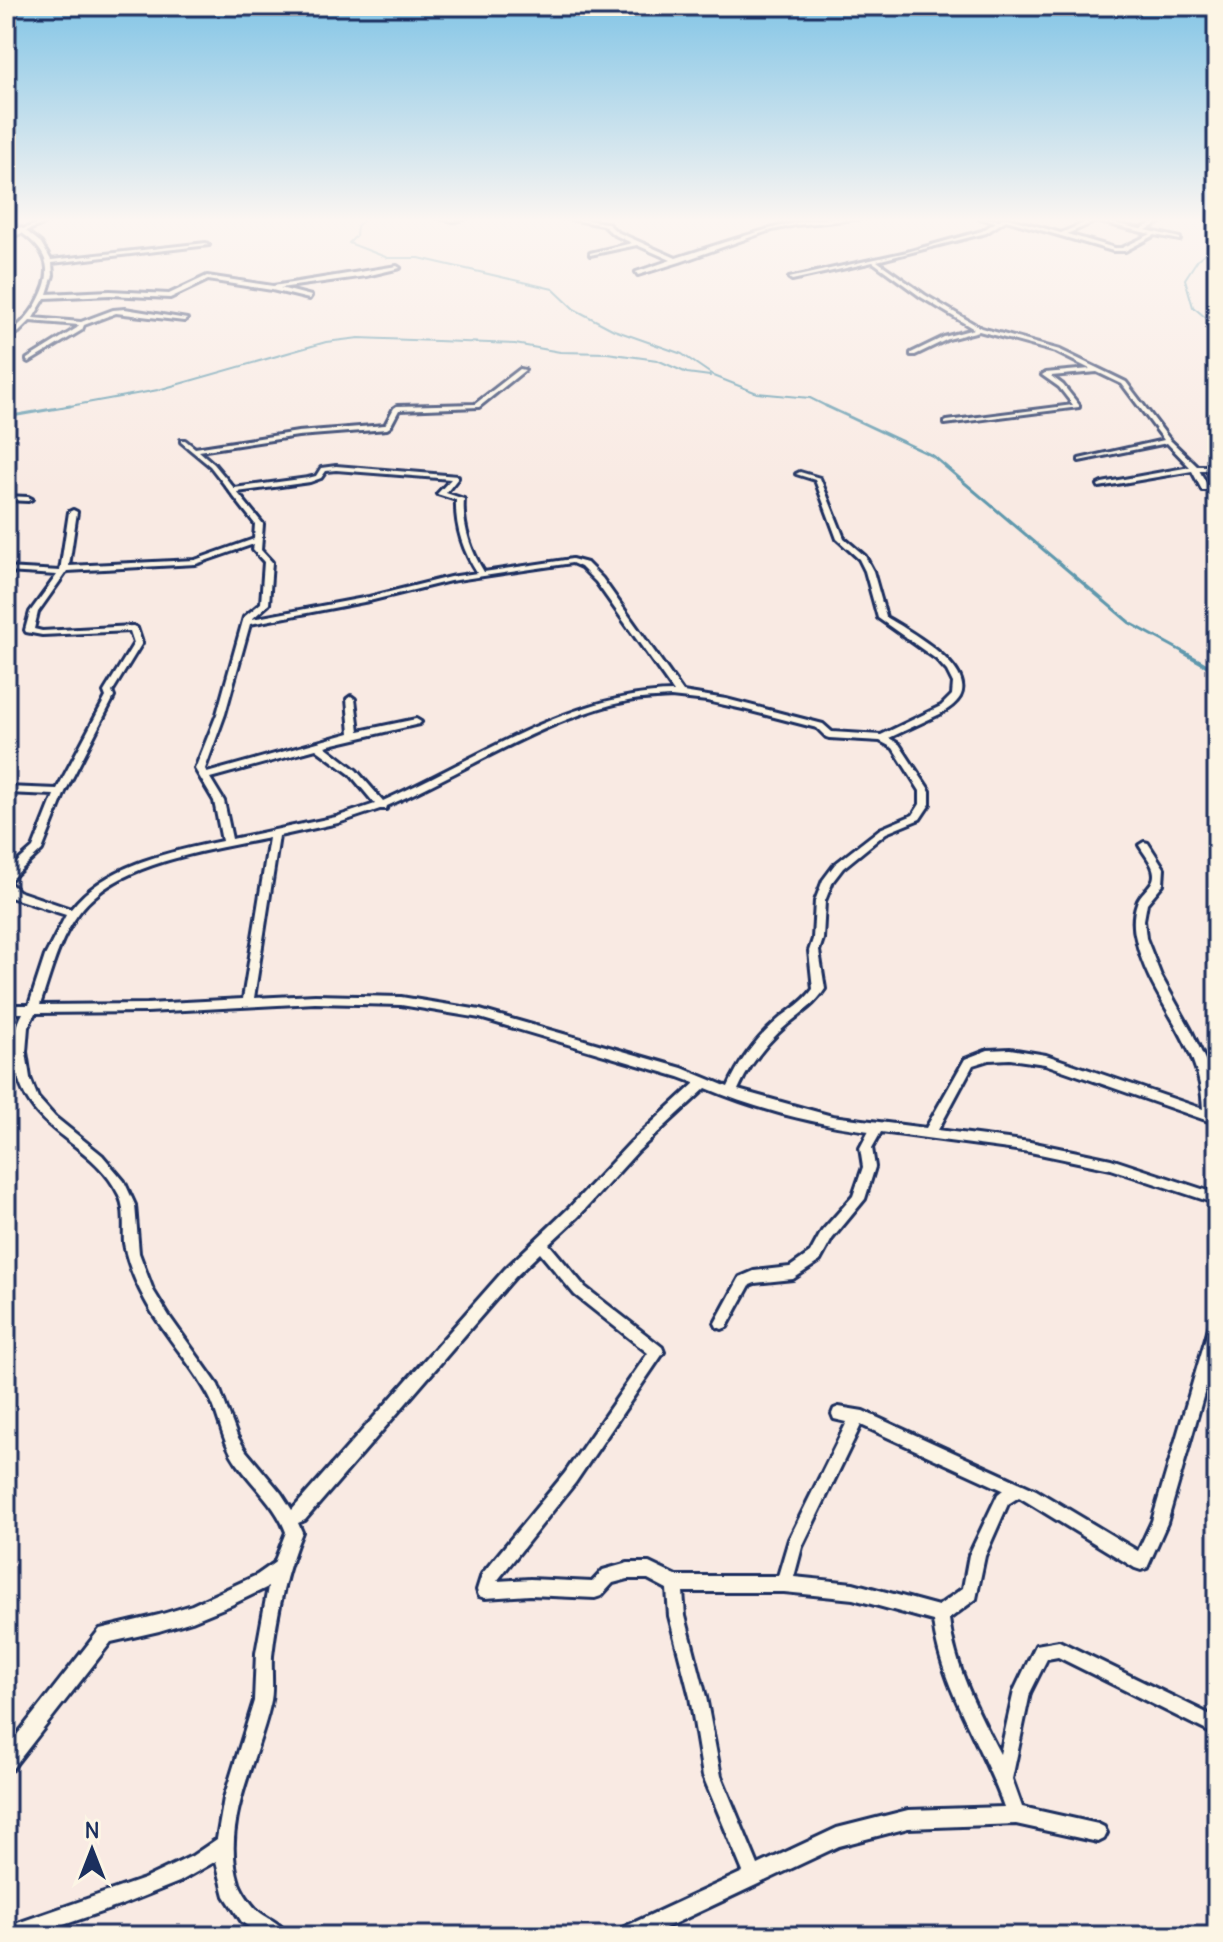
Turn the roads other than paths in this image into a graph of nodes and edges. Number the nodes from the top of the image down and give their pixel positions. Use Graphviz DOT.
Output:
graph roads {
  1 [pos="36,309"];
  2 [pos="944,309"];
  3 [pos="30,319"];
  4 [pos="184,319"];
  5 [pos="82,324"];
  6 [pos="979,329"];
  7 [pos="6,337"];
  8 [pos="913,354"];
  9 [pos="29,360"];
  10 [pos="522,370"];
  11 [pos="1099,370"];
  12 [pos="947,423"];
  13 [pos="183,441"];
  14 [pos="1168,441"];
  15 [pos="193,450"];
  16 [pos="1081,460"];
  17 [pos="1193,466"];
  18 [pos="1217,468"];
  19 [pos="800,474"];
  20 [pos="1102,485"];
  21 [pos="1205,488"];
  22 [pos="232,491"];
  23 [pos="6,498"];
  24 [pos="28,499"];
  25 [pos="73,512"];
  26 [pos="256,541"];
  27 [pos="6,570"];
  28 [pos="64,571"];
  29 [pos="481,573"];
  30 [pos="247,622"];
  31 [pos="681,695"];
  32 [pos="351,699"];
  33 [pos="416,722"];
  34 [pos="355,735"];
  35 [pos="882,738"];
  36 [pos="317,745"];
  37 [pos="205,776"];
  38 [pos="6,790"];
  39 [pos="60,792"];
  40 [pos="383,807"];
  41 [pos="274,835"];
  42 [pos="228,844"];
  43 [pos="1144,845"];
  44 [pos="6,878"];
  45 [pos="6,885"];
  46 [pos="72,913"];
  47 [pos="248,1003"];
  48 [pos="34,1008"];
  49 [pos="6,1009"];
  50 [pos="704,1082"];
  51 [pos="731,1093"];
  52 [pos="1213,1118"];
  53 [pos="878,1126"];
  54 [pos="929,1134"];
  55 [pos="1217,1199"];
  56 [pos="541,1244"];
  57 [pos="722,1323"];
  58 [pos="1217,1324"];
  59 [pos="839,1414"];
  60 [pos="858,1416"];
  61 [pos="1019,1489"];
  62 [pos="290,1519"];
  63 [pos="280,1568"];
  64 [pos="675,1584"];
  65 [pos="784,1584"];
  66 [pos="940,1615"];
  67 [pos="1217,1727"];
  68 [pos="6,1763"];
  69 [pos="1003,1779"];
  70 [pos="1016,1815"];
  71 [pos="1098,1833"];
  72 [pos="224,1845"];
  73 [pos="753,1875"];
  74 [pos="8,1936"];
  75 [pos="278,1936"];
  76 [pos="627,1936"];
  1 -- 3 [label="street"];
  2 -- 6 [label="street"];
  3 -- 5 [label="street"];
  3 -- 7 [label="street"];
  4 -- 5 [label="street"];
  5 -- 9 [label="street"];
  6 -- 8 [label="street"];
  6 -- 11 [label="street"];
  10 -- 15 [label="street"];
  11 -- 12 [label="street"];
  11 -- 14 [label="street"];
  13 -- 15 [label="street"];
  14 -- 16 [label="street"];
  14 -- 17 [label="street"];
  15 -- 22 [label="street"];
  17 -- 18 [label="street"];
  17 -- 20 [label="street"];
  17 -- 21 [label="street"];
  19 -- 35 [label="street"];
  22 -- 26 [label="street"];
  22 -- 29 [label="street"];
  23 -- 24 [label="street"];
  25 -- 28 [label="street"];
  26 -- 28 [label="street"];
  26 -- 30 [label="street"];
  27 -- 28 [label="street"];
  28 -- 39 [label="street"];
  29 -- 30 [label="street"];
  29 -- 31 [label="street"];
  30 -- 37 [label="street"];
  31 -- 35 [label="street"];
  31 -- 40 [label="street"];
  32 -- 34 [label="street"];
  33 -- 34 [label="street"];
  34 -- 36 [label="street"];
  35 -- 51 [label="street"];
  36 -- 37 [label="street"];
  36 -- 40 [label="street"];
  37 -- 42 [label="street"];
  38 -- 39 [label="street"];
  39 -- 44 [label="street"];
  40 -- 41 [label="street"];
  41 -- 42 [label="street"];
  41 -- 47 [label="street"];
  42 -- 46 [label="street"];
  43 -- 52 [label="street"];
  45 -- 46 [label="street"];
  46 -- 48 [label="street"];
  47 -- 48 [label="street"];
  47 -- 50 [label="street"];
  48 -- 49 [label="street"];
  48 -- 62 [label="street"];
  50 -- 51 [label="street"];
  50 -- 56 [label="street"];
  51 -- 53 [label="street"];
  52 -- 54 [label="street"];
  53 -- 54 [label="street"];
  53 -- 57 [label="street"];
  54 -- 55 [label="street"];
  56 -- 62 [label="street"];
  56 -- 64 [label="street"];
  58 -- 61 [label="street"];
  59 -- 60 [label="street"];
  60 -- 61 [label="street"];
  60 -- 65 [label="street"];
  61 -- 66 [label="street"];
  62 -- 63 [label="street"];
  63 -- 68 [label="street"];
  63 -- 72 [label="street"];
  64 -- 65 [label="street"];
  64 -- 73 [label="street"];
  65 -- 66 [label="street"];
  66 -- 69 [label="street"];
  67 -- 69 [label="street"];
  69 -- 70 [label="street"];
  70 -- 71 [label="street"];
  70 -- 73 [label="street"];
  72 -- 74 [label="street"];
  72 -- 75 [label="street"];
  73 -- 76 [label="street"];
}
